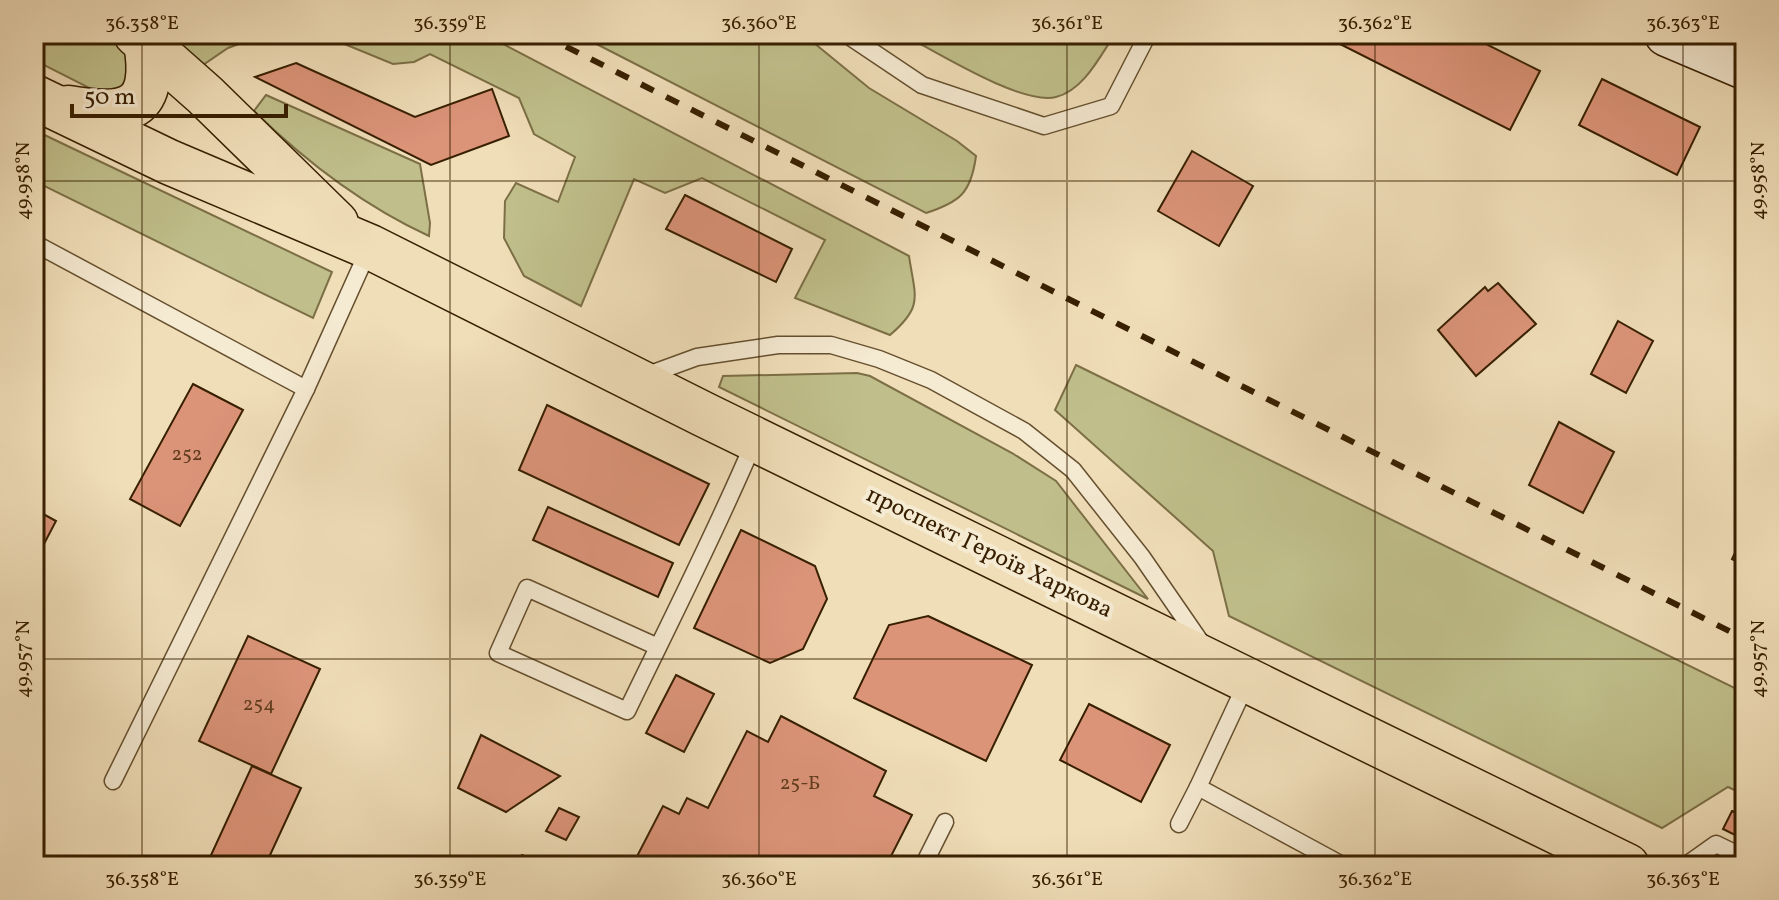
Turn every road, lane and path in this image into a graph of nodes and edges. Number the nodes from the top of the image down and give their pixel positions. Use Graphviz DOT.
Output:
graph roads {
  1 [pos="846,34"];
  2 [pos="1148,34"];
  3 [pos="1667,34"];
  4 [pos="141,39"];
  5 [pos="1745,67"];
  6 [pos="42,101"];
  7 [pos="34,243"];
  8 [pos="361,243"];
  9 [pos="637,379"];
  10 [pos="306,389"];
  11 [pos="756,439"];
  12 [pos="658,647"];
  13 [pos="1231,671"];
  14 [pos="113,781"];
  15 [pos="1198,787"];
  16 [pos="945,822"];
  17 [pos="1179,824"];
  18 [pos="1745,858"];
  19 [pos="923,866"];
  20 [pos="1344,866"];
  21 [pos="1627,866"];
  22 [pos="1685,866"];
  1 -- 2 [label="lane"];
  3 -- 5 [label="main road"];
  4 -- 6 [label="main road"];
  4 -- 8 [label="main road, проспект Героїв Харкова"];
  6 -- 8 [label="main road, проспект Героїв Харкова"];
  7 -- 10 [label="lane"];
  8 -- 9 [label="main road, проспект Героїв Харкова"];
  8 -- 10 [label="lane"];
  9 -- 11 [label="main road, проспект Героїв Харкова"];
  9 -- 13 [label="lane"];
  10 -- 14 [label="lane"];
  11 -- 12 [label="lane"];
  11 -- 13 [label="main road, проспект Героїв Харкова"];
  12 -- 12 [label="lane"];
  13 -- 15 [label="lane"];
  13 -- 21 [label="main road, проспект Героїв Харкова"];
  15 -- 17 [label="lane"];
  15 -- 20 [label="lane"];
  16 -- 19 [label="lane"];
  18 -- 22 [label="lane"];
}
